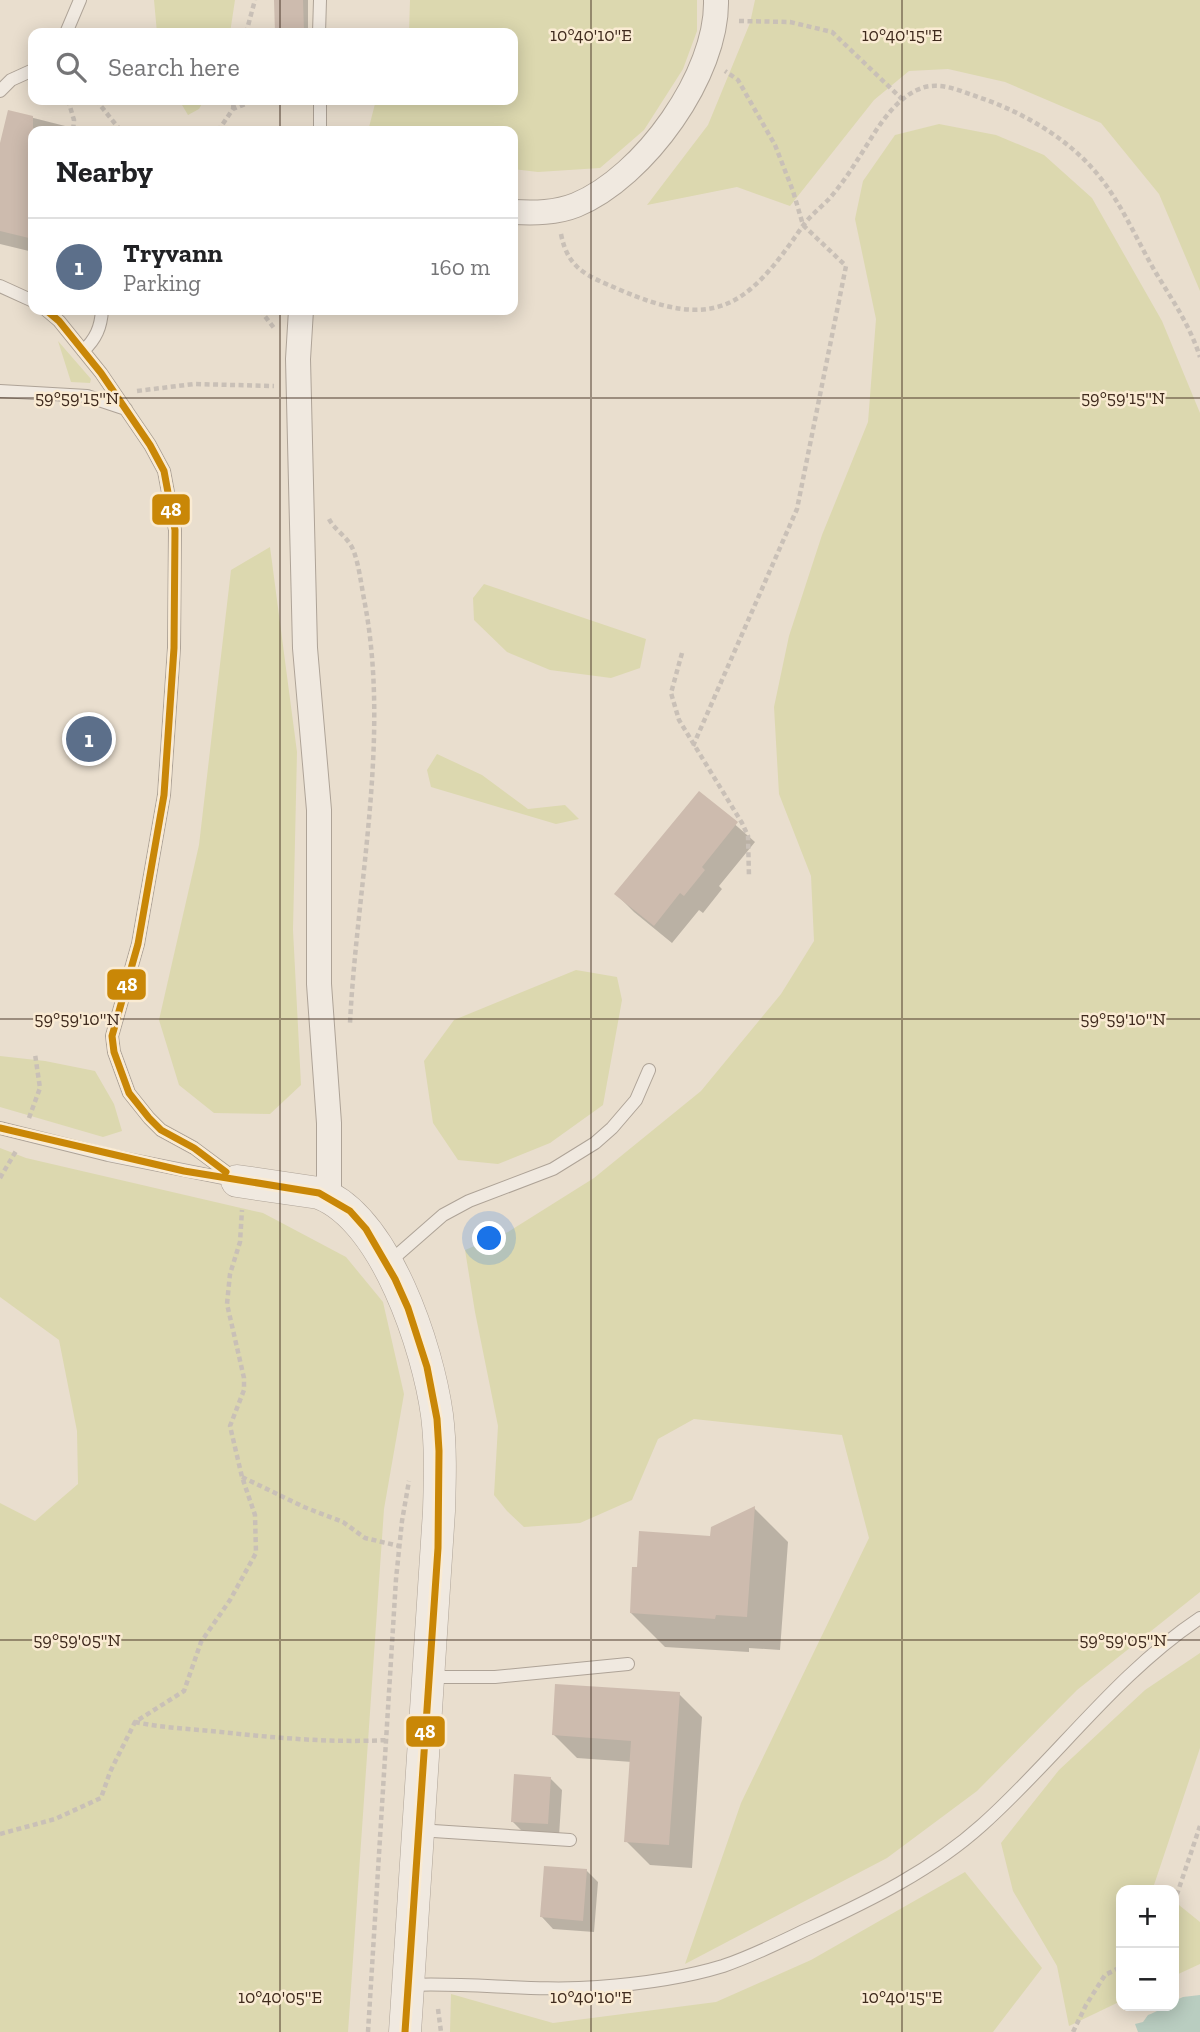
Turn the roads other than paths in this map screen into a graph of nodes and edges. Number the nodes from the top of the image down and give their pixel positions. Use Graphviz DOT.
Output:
graph roads {
  1 [pos="80,0"];
  2 [pos="320,0"];
  3 [pos="715,10"];
  4 [pos="68,28"];
  5 [pos="319,28"];
  6 [pos="28,72"];
  7 [pos="0,91"];
  8 [pos="320,105"];
  9 [pos="320,126"];
  10 [pos="518,212"];
  11 [pos="0,286"];
  12 [pos="28,298"];
  13 [pos="52,315"];
  14 [pos="101,315"];
  15 [pos="301,315"];
  16 [pos="83,351"];
  17 [pos="0,391"];
  18 [pos="126,409"];
  19 [pos="649,1070"];
  20 [pos="0,1128"];
  21 [pos="241,1181"];
  22 [pos="329,1197"];
  23 [pos="387,1264"];
  24 [pos="1200,1618"];
  25 [pos="628,1664"];
  26 [pos="428,1677"];
  27 [pos="418,1830"];
  28 [pos="570,1840"];
  29 [pos="408,1984"];
  30 [pos="405,2032"];
  1 -- 4 [label="lane"];
  2 -- 5 [label="lane"];
  3 -- 10 [label="street"];
  6 -- 7 [label="lane"];
  8 -- 9 [label="lane"];
  11 -- 12 [label="lane"];
  13 -- 16 [label="lane"];
  14 -- 16 [label="lane"];
  15 -- 22 [label="street"];
  16 -- 18 [label="lane"];
  17 -- 18 [label="lane"];
  18 -- 21 [label="lane"];
  19 -- 23 [label="lane"];
  20 -- 21 [label="lane"];
  21 -- 22 [label="street"];
  22 -- 23 [label="street"];
  23 -- 26 [label="street"];
  24 -- 29 [label="lane"];
  25 -- 26 [label="lane"];
  26 -- 27 [label="street"];
  27 -- 28 [label="lane"];
  27 -- 29 [label="street"];
  29 -- 30 [label="street"];
}
